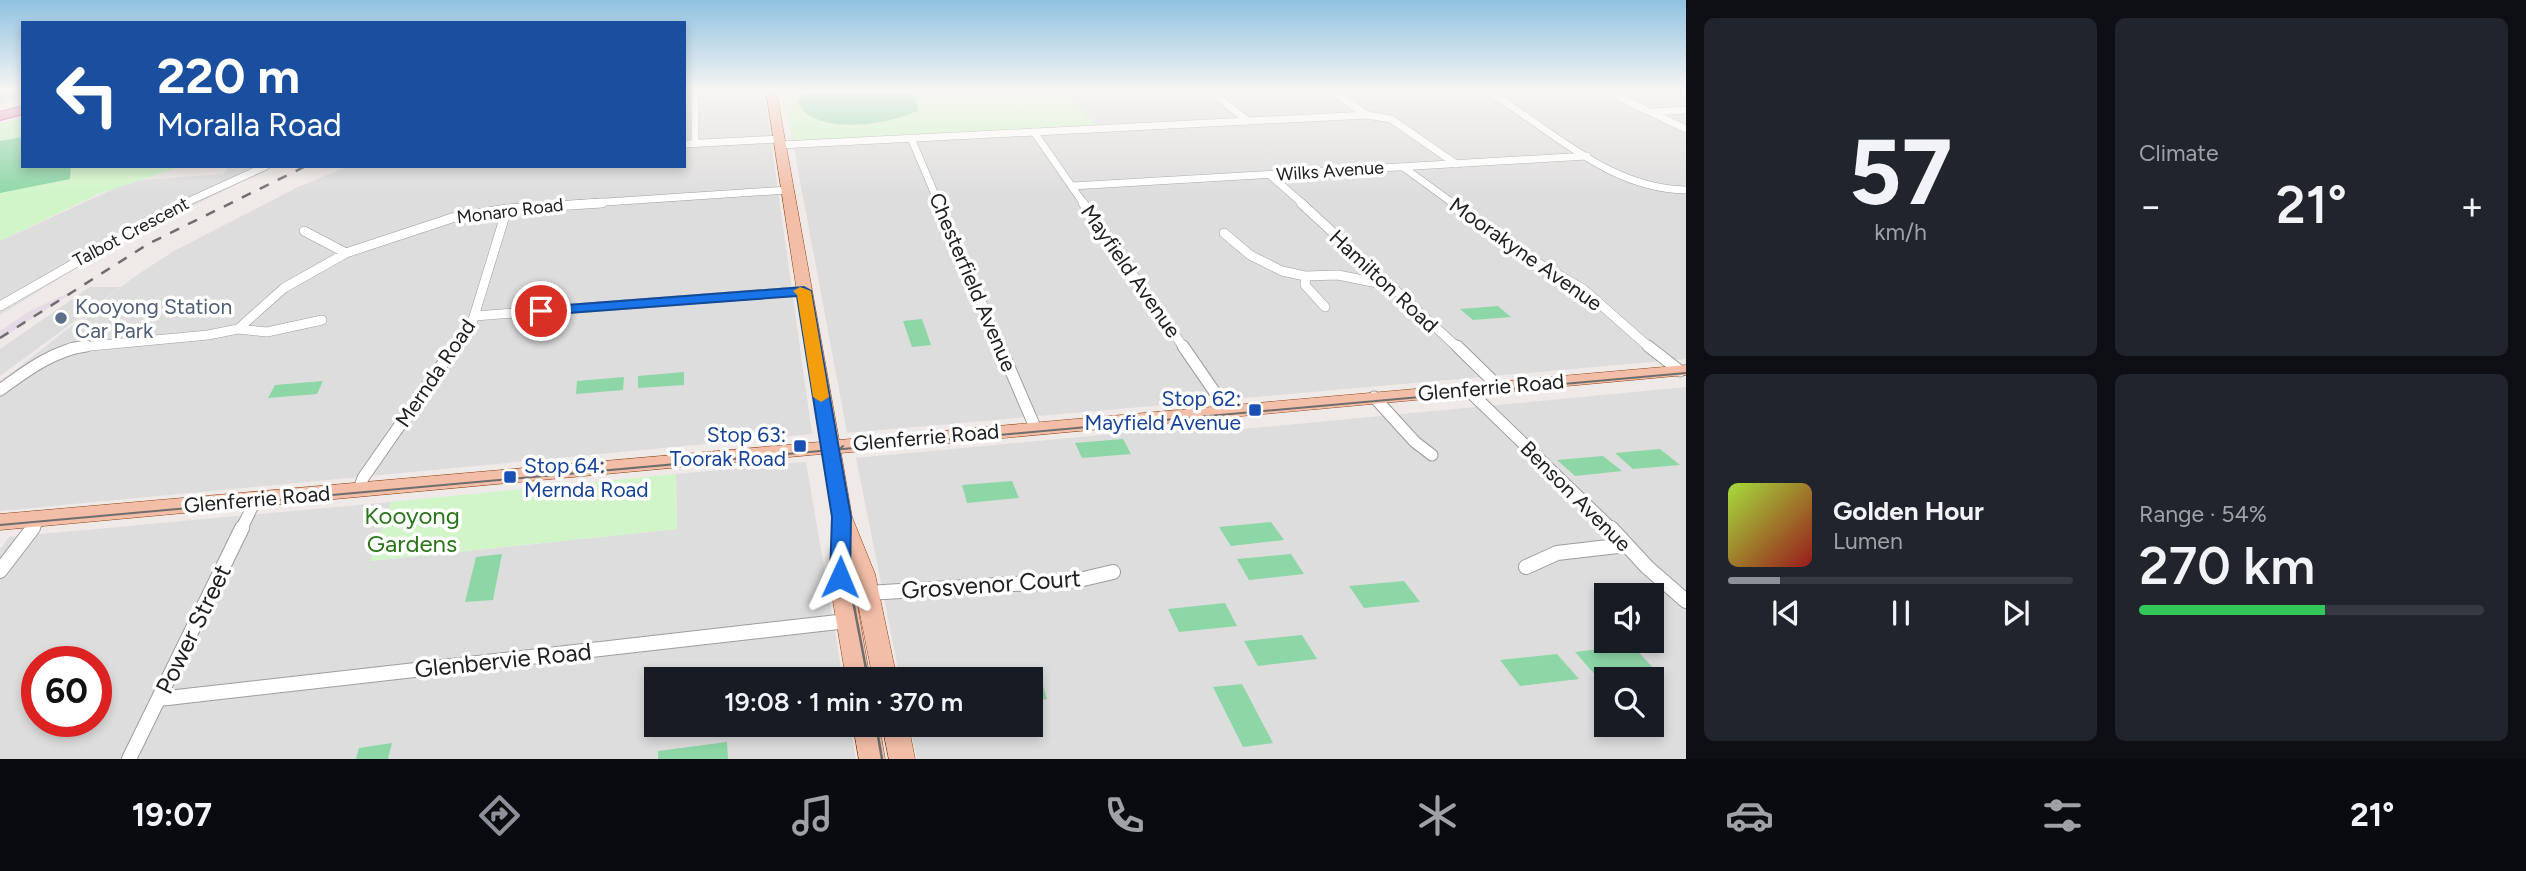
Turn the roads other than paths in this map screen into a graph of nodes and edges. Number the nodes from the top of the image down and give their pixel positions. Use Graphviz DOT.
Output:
graph roads {
  1 [pos="695,125"];
  2 [pos="777,125"];
  3 [pos="1162,125"];
  4 [pos="1400,125"];
  5 [pos="1538,125"];
  6 [pos="1034,132"];
  7 [pos="911,138"];
  8 [pos="780,142"];
  9 [pos="686,144"];
  10 [pos="695,144"];
  11 [pos="1587,156"];
  12 [pos="1456,164"];
  13 [pos="1403,167"];
  14 [pos="262,168"];
  15 [pos="1270,175"];
  16 [pos="1072,186"];
  17 [pos="788,190"];
  18 [pos="1686,190"];
  19 [pos="507,209"];
  20 [pos="304,231"];
  21 [pos="1224,233"];
  22 [pos="346,253"];
  23 [pos="1306,276"];
  24 [pos="1392,286"];
  25 [pos="804,291"];
  26 [pos="0,306"];
  27 [pos="1325,307"];
  28 [pos="475,316"];
  29 [pos="323,320"];
  30 [pos="242,331"];
  31 [pos="1683,371"];
  32 [pos="1499,387"];
  33 [pos="1467,389"];
  34 [pos="0,390"];
  35 [pos="1374,397"];
  36 [pos="1227,410"];
  37 [pos="1035,427"];
  38 [pos="829,445"];
  39 [pos="1432,455"];
  40 [pos="359,489"];
  41 [pos="256,499"];
  42 [pos="842,517"];
  43 [pos="40,519"];
  44 [pos="0,522"];
  45 [pos="1626,545"];
  46 [pos="1526,567"];
  47 [pos="0,571"];
  48 [pos="1112,572"];
  49 [pos="868,593"];
  50 [pos="1686,601"];
  51 [pos="848,621"];
  52 [pos="856,667"];
  53 [pos="883,667"];
  54 [pos="159,699"];
  55 [pos="868,737"];
  56 [pos="898,737"];
  57 [pos="129,759"];
  58 [pos="872,759"];
  59 [pos="902,759"];
  1 -- 10 [label="street"];
  2 -- 8 [label="main road"];
  3 -- 6 [label="street"];
  4 -- 12 [label="street"];
  5 -- 11 [label="street"];
  6 -- 7 [label="street"];
  6 -- 16 [label="street, Mayfield Avenue"];
  7 -- 8 [label="street"];
  7 -- 37 [label="street, Chesterfield Avenue"];
  8 -- 10 [label="street"];
  8 -- 17 [label="main road"];
  9 -- 10 [label="street"];
  11 -- 12 [label="street, Wilks Avenue"];
  11 -- 18 [label="street"];
  12 -- 13 [label="street, Wilks Avenue"];
  13 -- 15 [label="street, Wilks Avenue"];
  13 -- 31 [label="street, Moorakyne Avenue"];
  14 -- 26 [label="street, Talbot Crescent"];
  15 -- 16 [label="street, Wilks Avenue"];
  15 -- 24 [label="street, Hamilton Road"];
  16 -- 36 [label="street, Mayfield Avenue"];
  17 -- 19 [label="street, Monaro Road"];
  17 -- 25 [label="main road"];
  19 -- 22 [label="street, Monaro Road"];
  19 -- 28 [label="street, Mernda Road"];
  20 -- 22 [label="street"];
  21 -- 23 [label="street"];
  22 -- 30 [label="street, Monaro Road"];
  23 -- 24 [label="street"];
  23 -- 27 [label="street"];
  24 -- 32 [label="street, Hamilton Road"];
  25 -- 28 [label="street"];
  25 -- 38 [label="main road"];
  28 -- 40 [label="street, Mernda Road"];
  29 -- 30 [label="street"];
  30 -- 34 [label="street"];
  31 -- 32 [label="main road, Glenferrie Road"];
  32 -- 33 [label="main road, Glenferrie Road"];
  33 -- 35 [label="main road, Glenferrie Road"];
  33 -- 45 [label="street, Benson Avenue"];
  35 -- 36 [label="main road, Glenferrie Road"];
  35 -- 39 [label="street"];
  36 -- 37 [label="main road, Glenferrie Road"];
  37 -- 38 [label="main road, Glenferrie Road"];
  38 -- 40 [label="main road, Glenferrie Road"];
  38 -- 42 [label="main road"];
  40 -- 41 [label="main road, Glenferrie Road"];
  41 -- 43 [label="main road, Glenferrie Road"];
  41 -- 54 [label="street, Power Street"];
  42 -- 49 [label="main road"];
  42 -- 51 [label="main road"];
  43 -- 44 [label="main road, Glenferrie Road"];
  43 -- 47 [label="street"];
  45 -- 46 [label="street"];
  45 -- 50 [label="street, Benson Avenue"];
  48 -- 49 [label="street, Grosvenor Court"];
  49 -- 53 [label="main road"];
  51 -- 52 [label="main road"];
  51 -- 54 [label="street, Glenbervie Road"];
  54 -- 57 [label="street, Power Street"];
  55 -- 58 [label="main road"];
  56 -- 59 [label="main road"];
}
